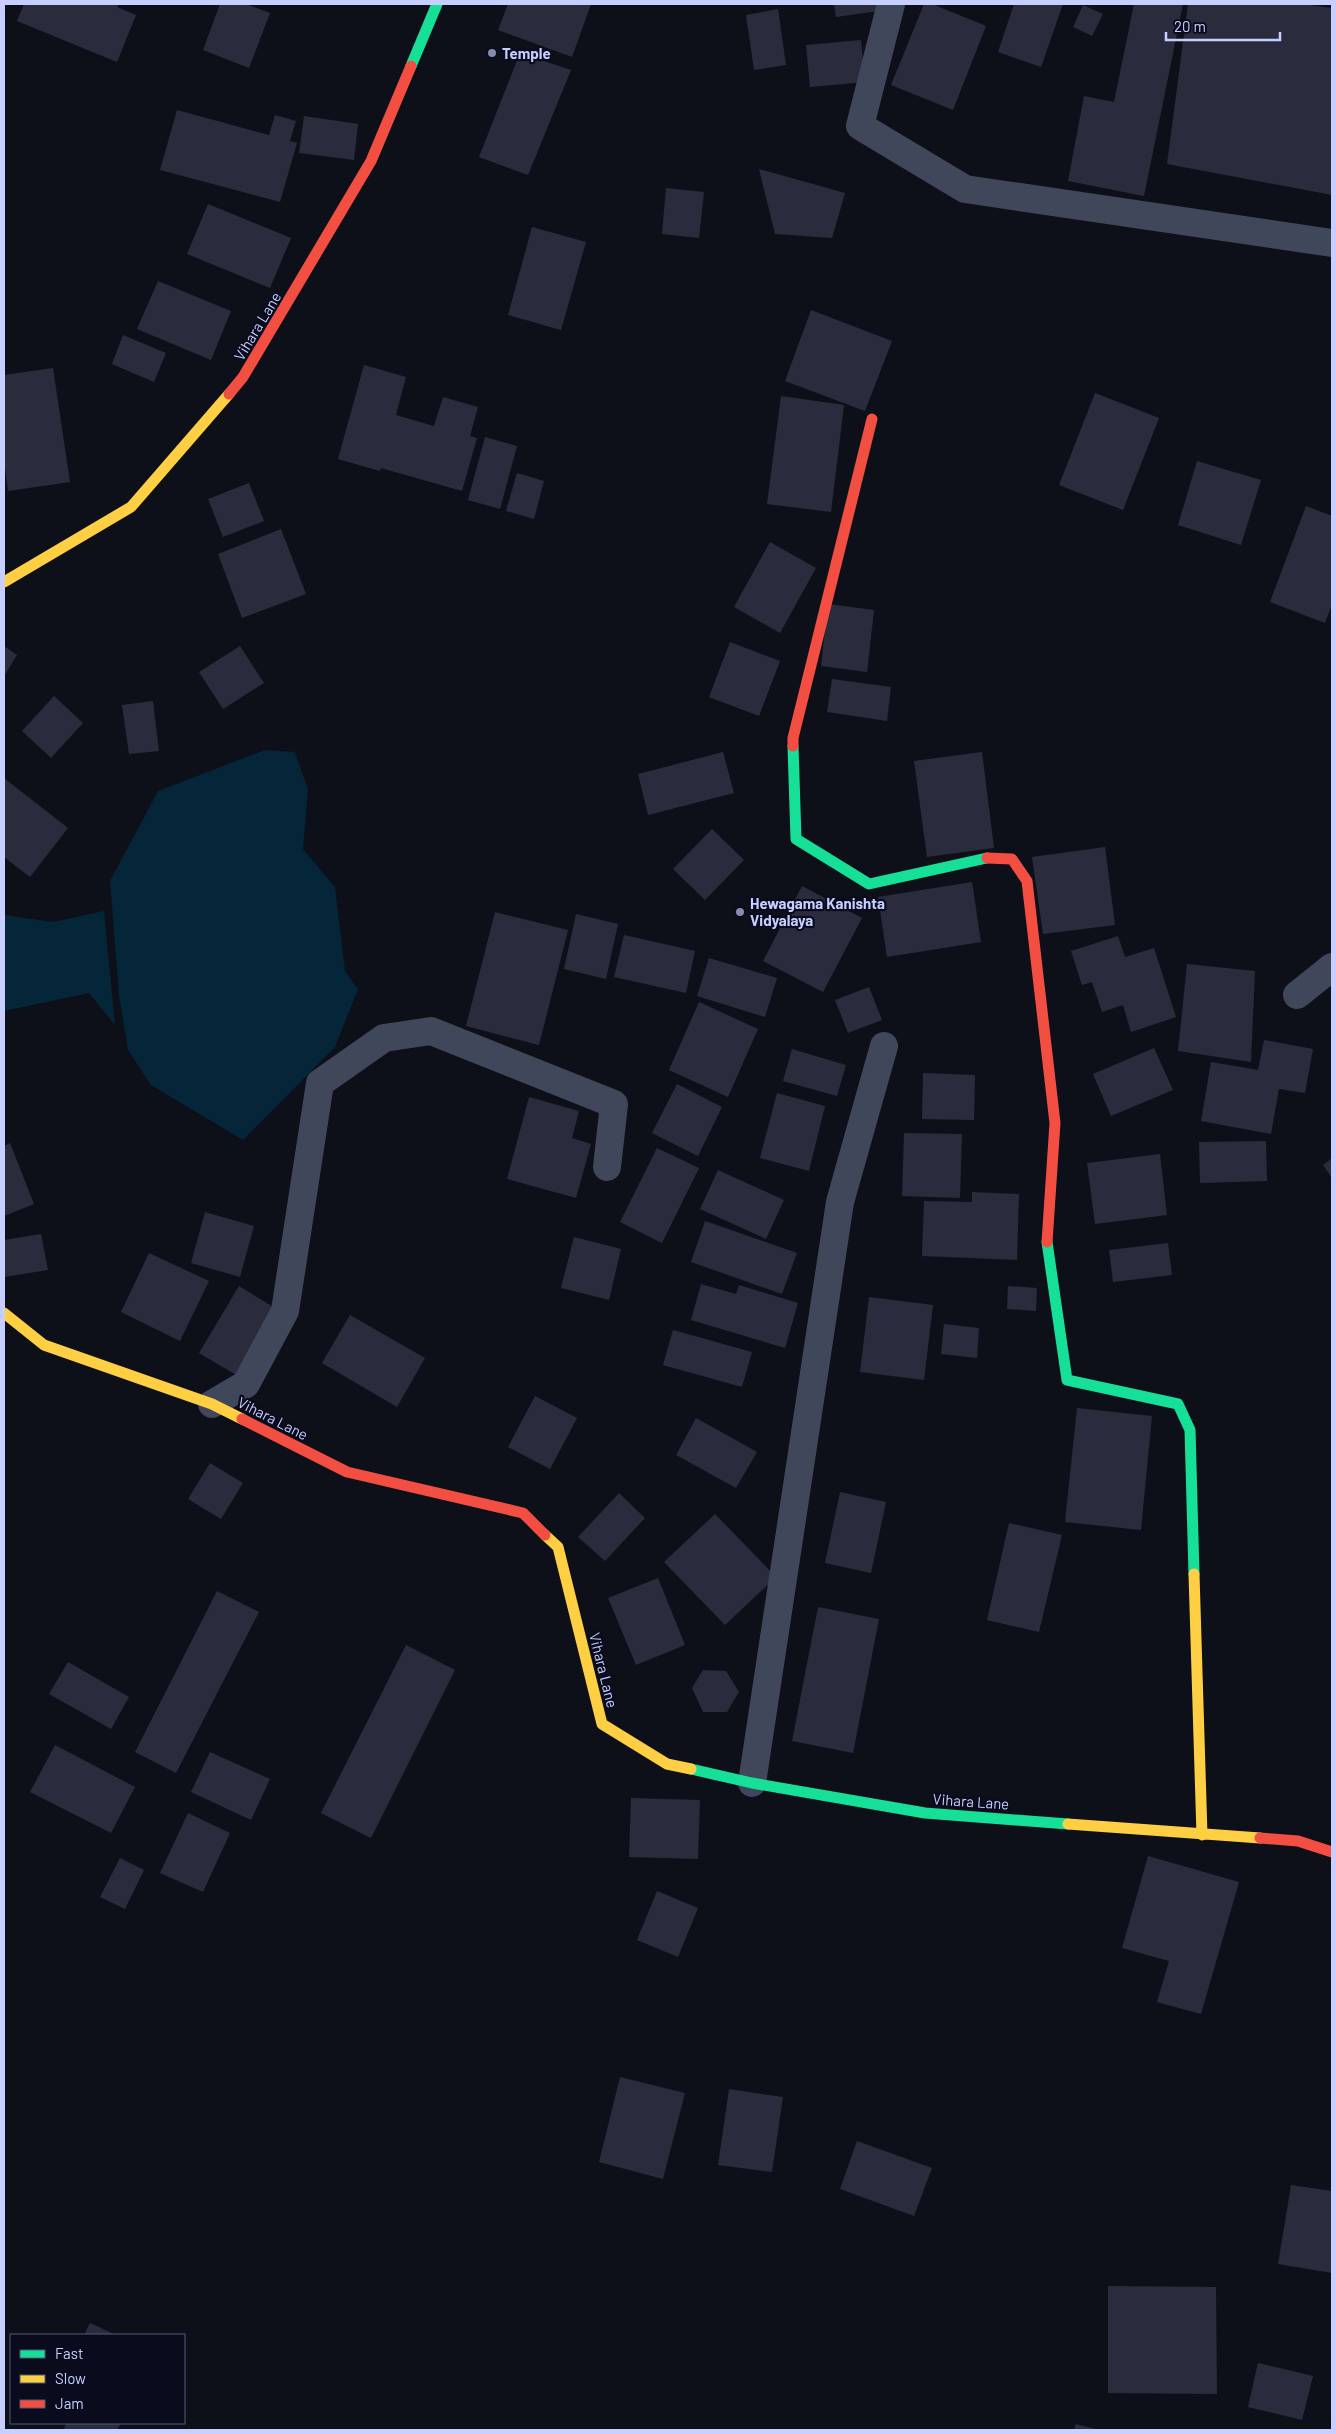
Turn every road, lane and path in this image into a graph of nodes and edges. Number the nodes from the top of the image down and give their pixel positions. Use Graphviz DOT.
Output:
graph roads {
  1 [pos="437,4"];
  2 [pos="891,4"];
  3 [pos="1332,243"];
  4 [pos="872,419"];
  5 [pos="4,582"];
  6 [pos="1332,967"];
  7 [pos="1297,995"];
  8 [pos="884,1046"];
  9 [pos="607,1167"];
  10 [pos="4,1313"];
  11 [pos="212,1404"];
  12 [pos="752,1783"];
  13 [pos="1202,1835"];
  14 [pos="1332,1852"];
  1 -- 5 [label="street, Vihara Lane"];
  2 -- 3 [label="street"];
  4 -- 13 [label="street"];
  6 -- 7 [label="street"];
  8 -- 12 [label="street"];
  9 -- 11 [label="street"];
  10 -- 11 [label="street, Vihara Lane"];
  11 -- 12 [label="street, Vihara Lane"];
  12 -- 13 [label="street, Vihara Lane"];
  13 -- 14 [label="street, Vihara Lane"];
}
